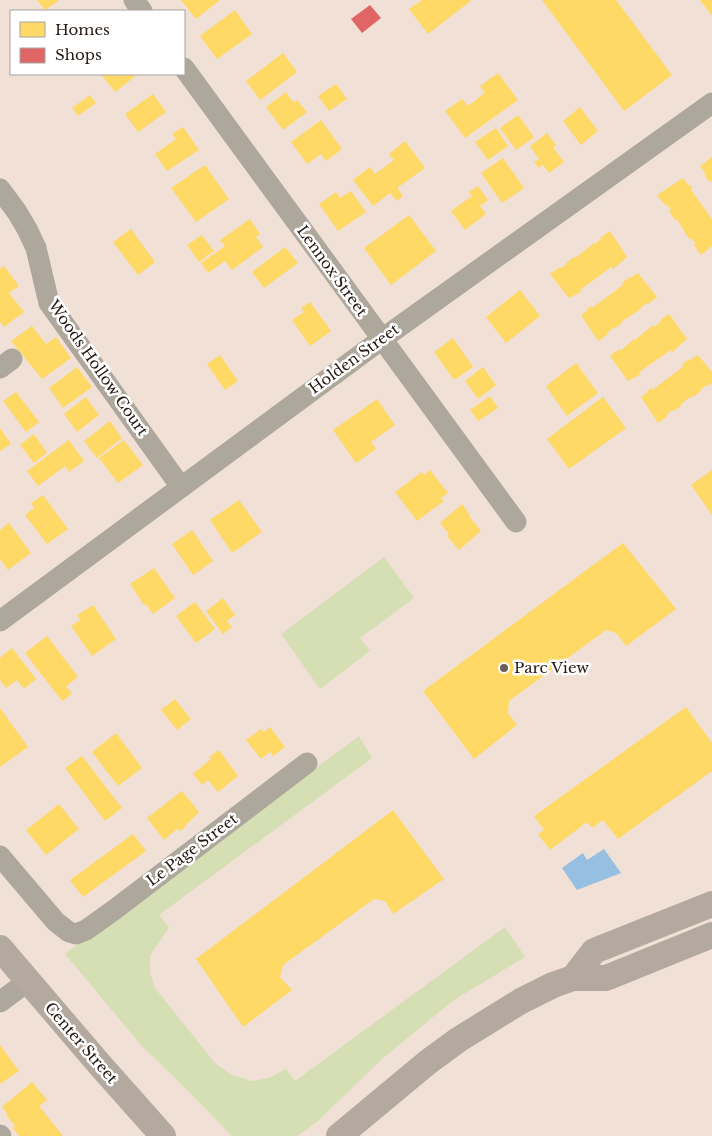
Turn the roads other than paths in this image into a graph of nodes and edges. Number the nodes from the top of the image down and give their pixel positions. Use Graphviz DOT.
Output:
graph roads {
  1 [pos="185,69"];
  2 [pos="712,103"];
  3 [pos="0,189"];
  4 [pos="382,339"];
  5 [pos="181,487"];
  6 [pos="516,522"];
  7 [pos="0,621"];
  8 [pos="306,763"];
  9 [pos="0,856"];
  10 [pos="712,904"];
  11 [pos="712,935"];
  12 [pos="0,948"];
  13 [pos="573,978"];
  14 [pos="28,981"];
  15 [pos="0,1002"];
  16 [pos="163,1136"];
  17 [pos="339,1136"];
  1 -- 4 [label="street, Lennox Street"];
  2 -- 4 [label="street, Holden Street"];
  3 -- 5 [label="street, Woods Hollow Court"];
  4 -- 5 [label="street, Holden Street"];
  4 -- 6 [label="street, Lennox Street"];
  5 -- 7 [label="street, Holden Street"];
  8 -- 9 [label="street, Le Page Street"];
  10 -- 13 [label="main road"];
  11 -- 13 [label="main road"];
  12 -- 14 [label="main road, Center Street"];
  13 -- 17 [label="main road"];
  14 -- 15 [label="street"];
  14 -- 16 [label="main road, Center Street"];
}
